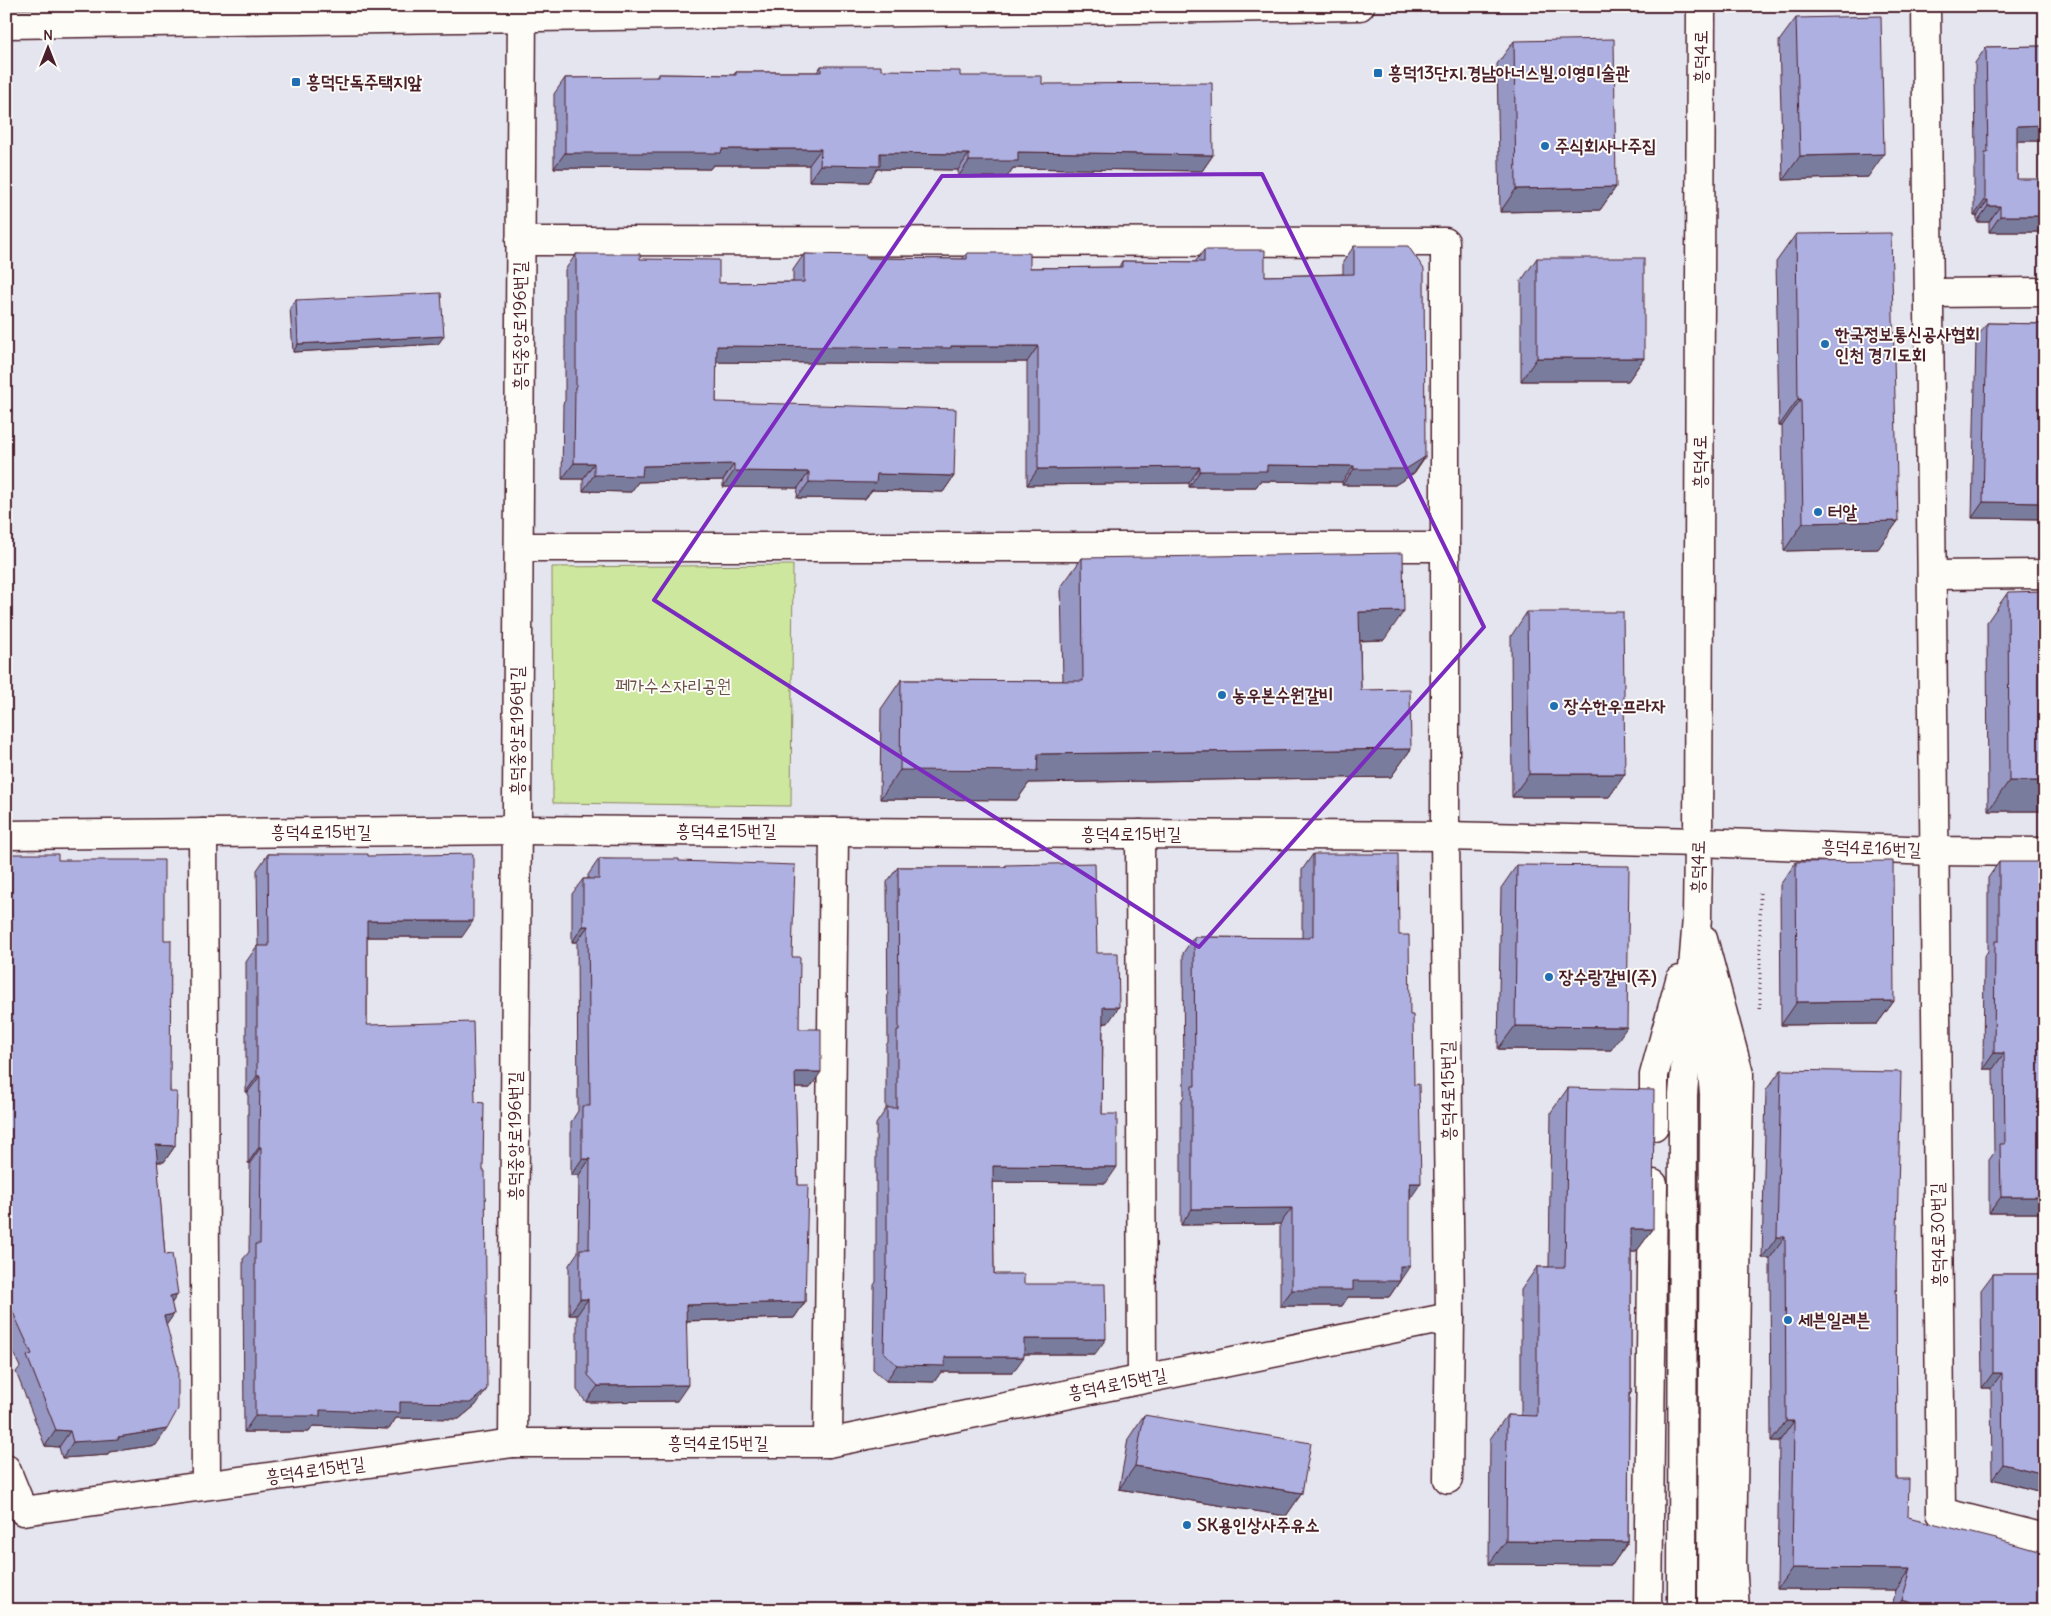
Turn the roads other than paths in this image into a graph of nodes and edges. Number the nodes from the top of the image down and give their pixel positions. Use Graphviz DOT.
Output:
graph roads {
  1 [pos="1360,6"];
  2 [pos="1702,6"];
  3 [pos="1926,6"];
  4 [pos="522,12"];
  5 [pos="6,24"];
  6 [pos="520,240"];
  7 [pos="2045,292"];
  8 [pos="1929,293"];
  9 [pos="519,547"];
  10 [pos="1445,547"];
  11 [pos="2045,574"];
  12 [pos="1932,575"];
  13 [pos="516,830"];
  14 [pos="834,832"];
  15 [pos="203,833"];
  16 [pos="1140,834"];
  17 [pos="6,835"];
  18 [pos="1445,836"];
  19 [pos="1698,842"];
  20 [pos="1934,851"];
  21 [pos="2045,852"];
  22 [pos="1697,918"];
  23 [pos="1450,1317"];
  24 [pos="1142,1379"];
  25 [pos="513,1443"];
  26 [pos="828,1443"];
  27 [pos="6,1469"];
  28 [pos="1448,1479"];
  29 [pos="206,1485"];
  30 [pos="2045,1538"];
  31 [pos="1648,1610"];
  32 [pos="1682,1610"];
  33 [pos="1712,1610"];
  34 [pos="1735,1610"];
  1 -- 4 [label="street"];
  2 -- 19 [label="street, 흥덕4로"];
  3 -- 8 [label="street"];
  4 -- 5 [label="street"];
  4 -- 6 [label="street, 흥덕중앙로196번길"];
  6 -- 9 [label="street, 흥덕중앙로196번길"];
  6 -- 10 [label="street"];
  7 -- 8 [label="street"];
  8 -- 12 [label="street"];
  9 -- 10 [label="street"];
  9 -- 13 [label="street, 흥덕중앙로196번길"];
  10 -- 18 [label="street"];
  11 -- 12 [label="street"];
  12 -- 20 [label="street"];
  13 -- 14 [label="street, 흥덕4로15번길"];
  13 -- 15 [label="street, 흥덕4로15번길"];
  13 -- 25 [label="street, 흥덕중앙로196번길"];
  14 -- 16 [label="street, 흥덕4로15번길"];
  14 -- 26 [label="street"];
  15 -- 17 [label="street, 흥덕4로15번길"];
  15 -- 29 [label="street"];
  16 -- 18 [label="street, 흥덕4로15번길"];
  16 -- 24 [label="street"];
  18 -- 19 [label="street, 흥덕4로15번길"];
  18 -- 23 [label="street, 흥덕4로15번길"];
  19 -- 20 [label="street, 흥덕4로16번길"];
  19 -- 22 [label="street, 흥덕4로"];
  20 -- 21 [label="street, 흥덕4로16번길"];
  20 -- 30 [label="street, 흥덕4로30번길"];
  22 -- 31 [label="street"];
  22 -- 32 [label="street"];
  22 -- 33 [label="street"];
  22 -- 34 [label="street"];
  23 -- 24 [label="street, 흥덕4로15번길"];
  23 -- 28 [label="street, 흥덕4로15번길"];
  24 -- 26 [label="street, 흥덕4로15번길"];
  25 -- 26 [label="street, 흥덕4로15번길"];
  25 -- 29 [label="street, 흥덕4로15번길"];
  27 -- 29 [label="street, 흥덕4로15번길"];
}
